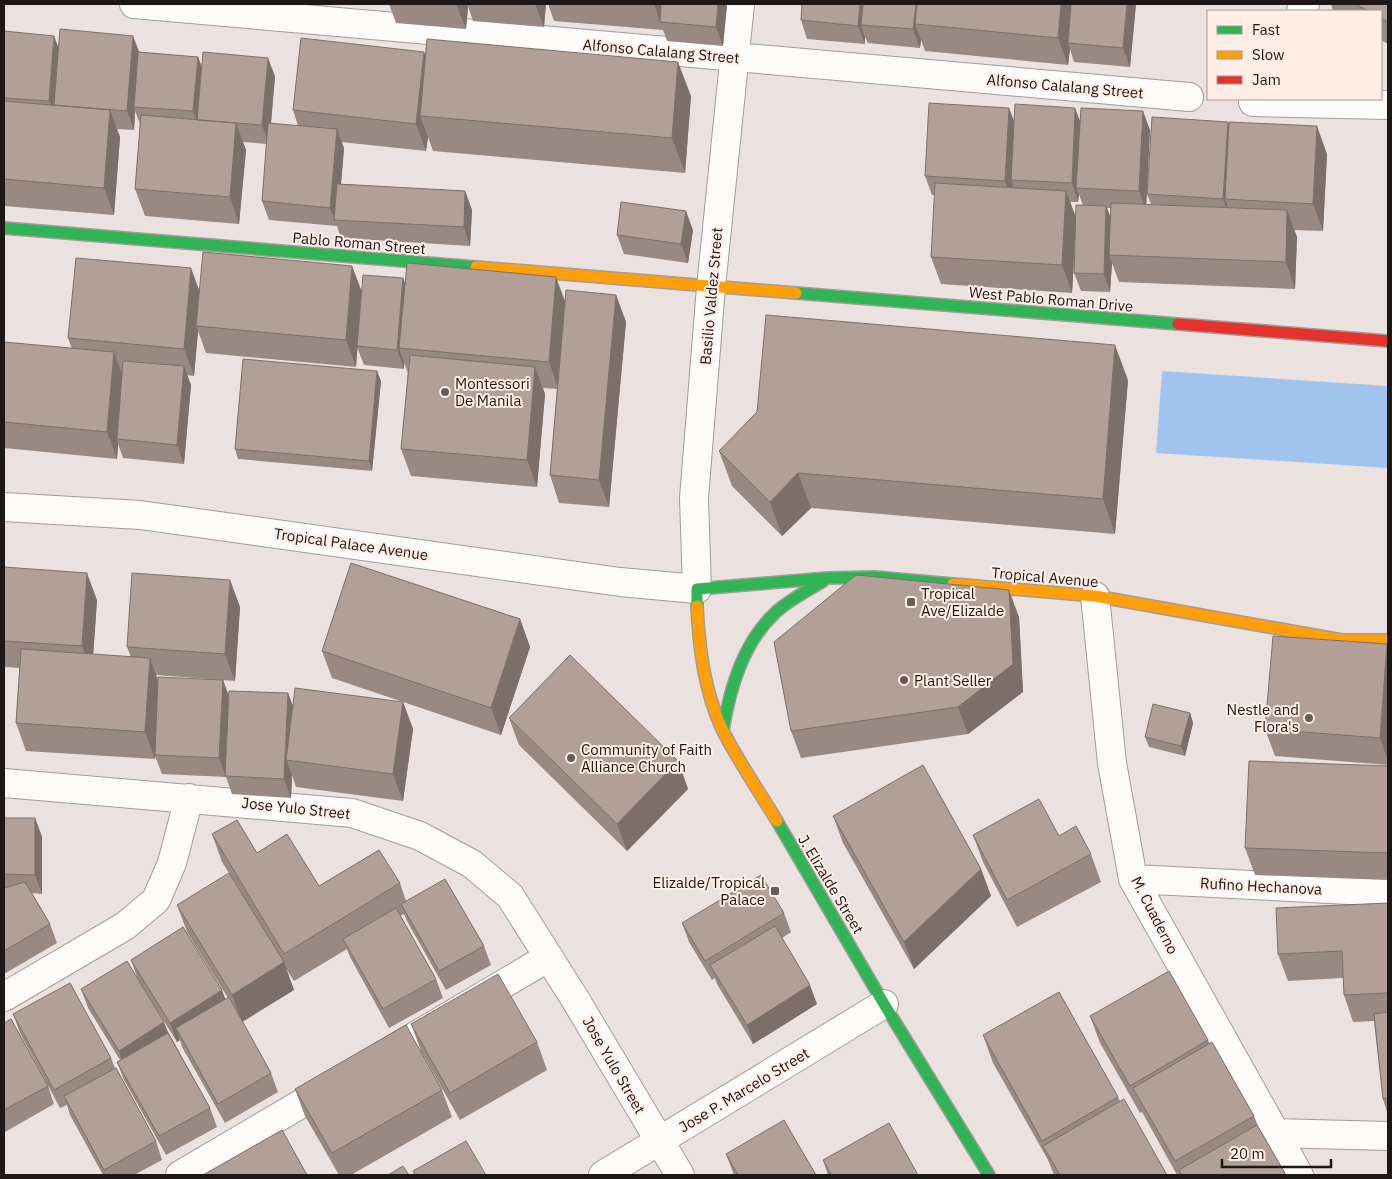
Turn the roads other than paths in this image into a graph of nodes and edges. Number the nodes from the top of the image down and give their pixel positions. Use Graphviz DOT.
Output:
graph roads {
  1 [pos="134,4"];
  2 [pos="740,4"];
  3 [pos="734,58"];
  4 [pos="1189,97"];
  5 [pos="1254,100"];
  6 [pos="1388,105"];
  7 [pos="4,228"];
  8 [pos="711,287"];
  9 [pos="1388,340"];
  10 [pos="4,507"];
  11 [pos="828,578"];
  12 [pos="697,589"];
  13 [pos="1095,596"];
  14 [pos="1388,640"];
  15 [pos="723,730"];
  16 [pos="4,783"];
  17 [pos="189,798"];
  18 [pos="1133,879"];
  19 [pos="1388,892"];
  20 [pos="549,957"];
  21 [pos="4,997"];
  22 [pos="884,1004"];
  23 [pos="1274,1133"];
  24 [pos="1388,1136"];
  25 [pos="658,1142"];
  26 [pos="180,1175"];
  27 [pos="603,1175"];
  28 [pos="680,1175"];
  29 [pos="989,1175"];
  30 [pos="1299,1175"];
  1 -- 3 [label="street, Alfonso Calalang Street"];
  2 -- 3 [label="street, Basilio Valdez Street"];
  3 -- 4 [label="street, Alfonso Calalang Street"];
  3 -- 8 [label="street, Basilio Valdez Street"];
  5 -- 6 [label="street"];
  7 -- 8 [label="street, Pablo Roman Street"];
  8 -- 9 [label="street, West Pablo Roman Drive"];
  8 -- 12 [label="street, Basilio Valdez Street"];
  10 -- 12 [label="street, Tropical Palace Avenue"];
  11 -- 12 [label="street, Tropical Avenue"];
  11 -- 13 [label="street, Tropical Avenue"];
  11 -- 15 [label="street"];
  12 -- 15 [label="street, J. Elizalde Street"];
  13 -- 14 [label="street, Tropical Avenue"];
  13 -- 18 [label="street, M. Cuaderno"];
  15 -- 22 [label="street, J. Elizalde Street"];
  16 -- 17 [label="street, Jose Yulo Street"];
  17 -- 20 [label="street, Jose Yulo Street"];
  17 -- 21 [label="street"];
  18 -- 19 [label="street, Rufino Hechanova"];
  18 -- 23 [label="street, M. Cuaderno"];
  20 -- 25 [label="street, Jose Yulo Street"];
  20 -- 26 [label="street"];
  22 -- 25 [label="street, Jose P. Marcelo Street"];
  22 -- 29 [label="street, J. Elizalde Street"];
  23 -- 24 [label="street"];
  23 -- 30 [label="street, M. Cuaderno"];
  25 -- 27 [label="street, Jose P. Marcelo Street"];
  25 -- 28 [label="street, Jose Yulo Street"];
}
